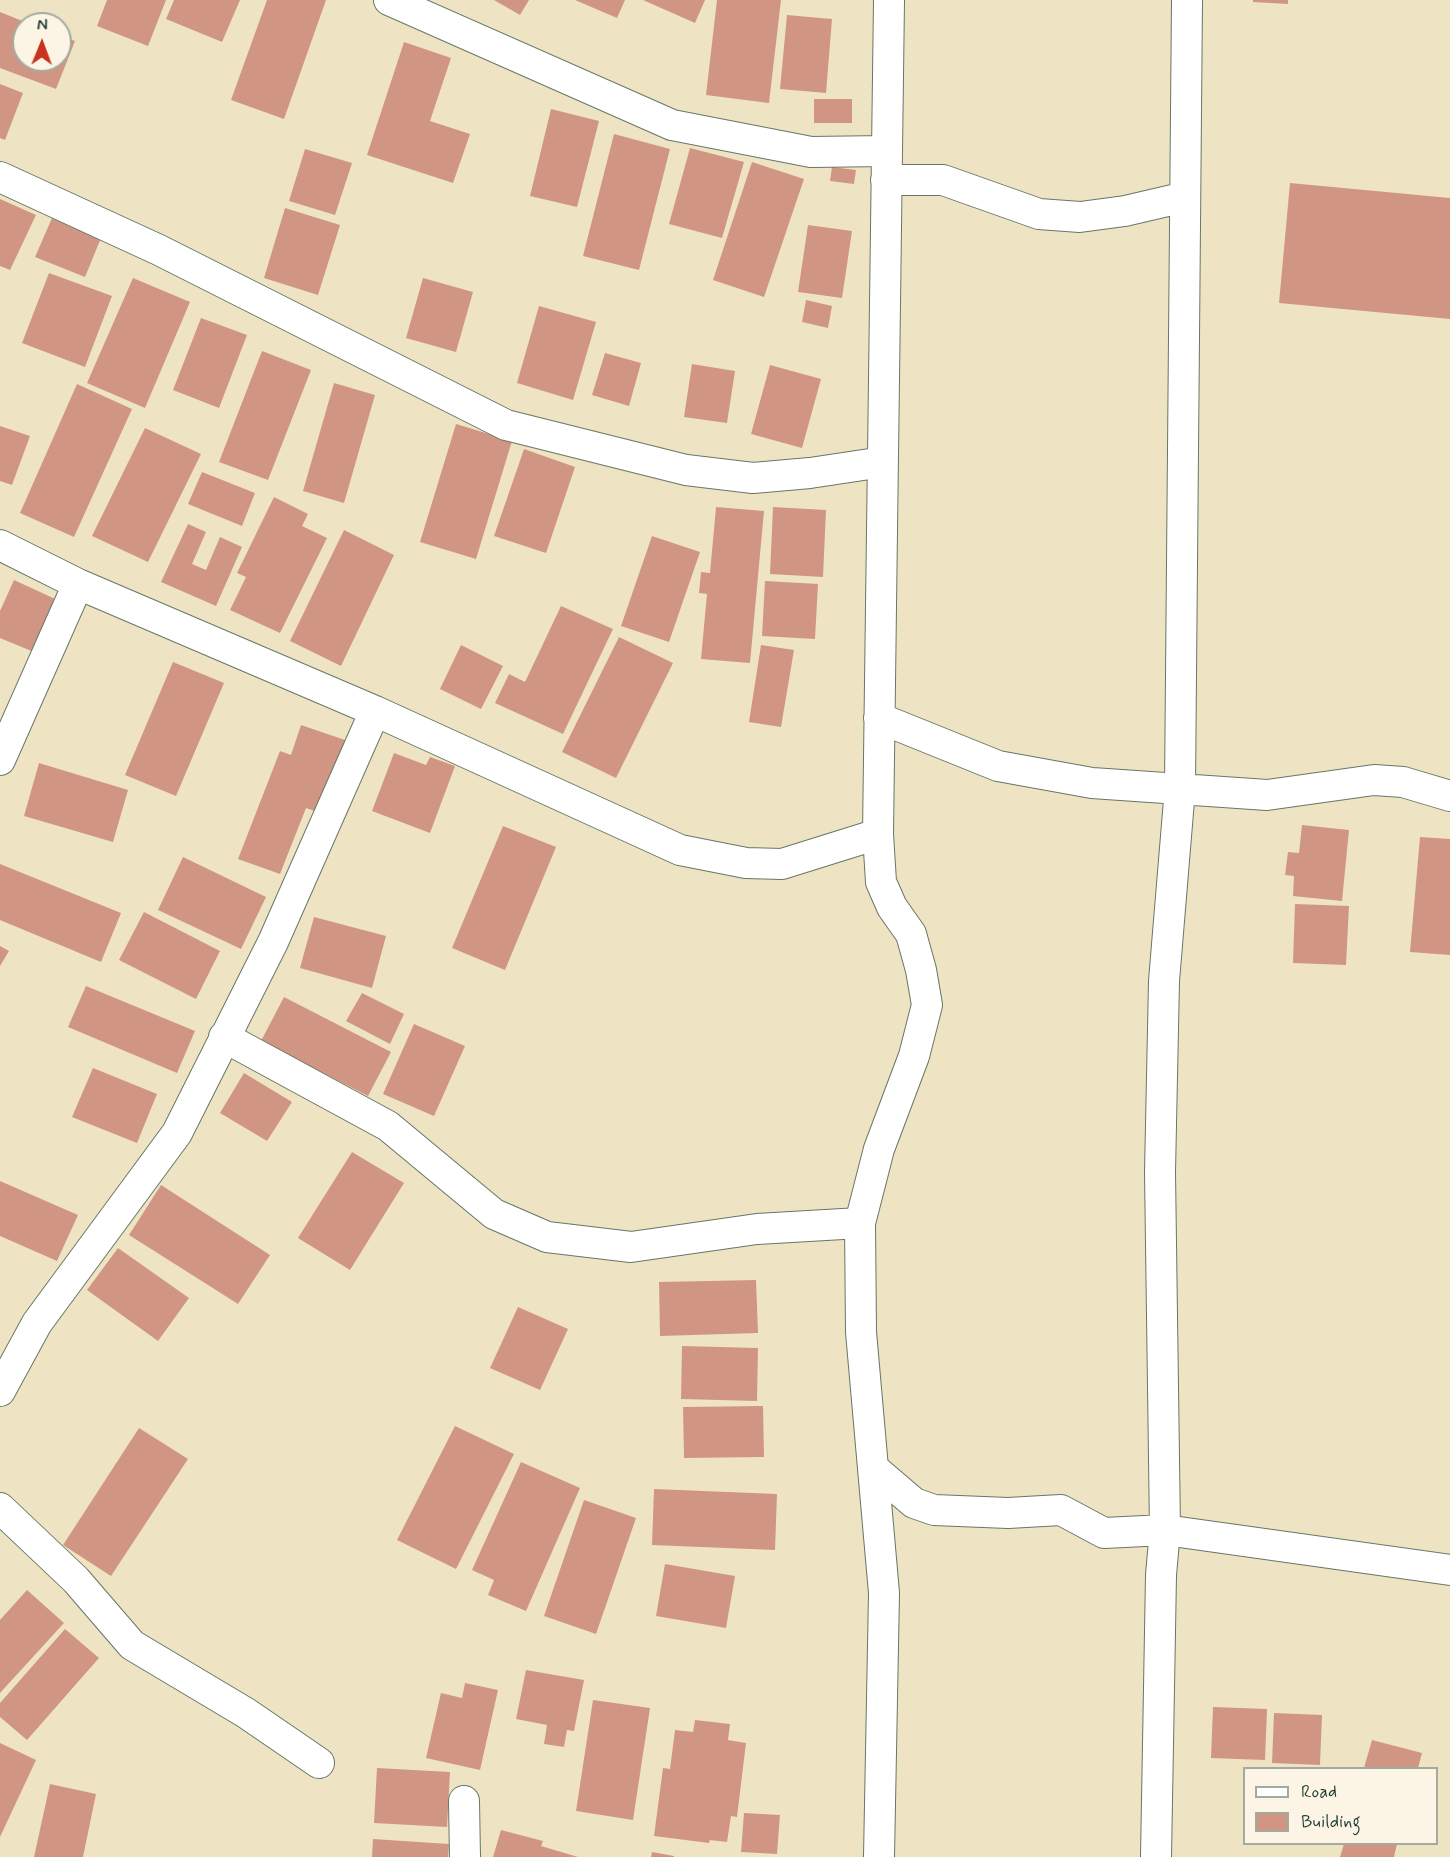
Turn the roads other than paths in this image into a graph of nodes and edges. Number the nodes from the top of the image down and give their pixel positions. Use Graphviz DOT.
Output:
graph roads {
  1 [pos="389,0"];
  2 [pos="889,0"];
  3 [pos="1187,0"];
  4 [pos="886,165"];
  5 [pos="0,177"];
  6 [pos="1185,197"];
  7 [pos="883,462"];
  8 [pos="0,545"];
  9 [pos="78,584"];
  10 [pos="375,711"];
  11 [pos="879,718"];
  12 [pos="0,760"];
  13 [pos="1180,788"];
  14 [pos="1450,796"];
  15 [pos="878,834"];
  16 [pos="224,1037"];
  17 [pos="860,1223"];
  18 [pos="0,1391"];
  19 [pos="873,1468"];
  20 [pos="0,1508"];
  21 [pos="1165,1530"];
  22 [pos="1450,1570"];
  23 [pos="319,1763"];
  24 [pos="464,1801"];
  25 [pos="465,1857"];
  26 [pos="879,1857"];
  27 [pos="1156,1857"];
  1 -- 4 [label="street"];
  2 -- 4 [label="street"];
  3 -- 6 [label="street"];
  4 -- 6 [label="street"];
  4 -- 7 [label="street"];
  5 -- 7 [label="street"];
  6 -- 13 [label="street"];
  7 -- 11 [label="street"];
  8 -- 9 [label="street"];
  9 -- 10 [label="street"];
  9 -- 12 [label="street"];
  10 -- 15 [label="street"];
  10 -- 16 [label="street"];
  11 -- 13 [label="street"];
  11 -- 15 [label="street"];
  13 -- 14 [label="street"];
  13 -- 21 [label="street"];
  15 -- 17 [label="street"];
  16 -- 17 [label="street"];
  16 -- 18 [label="street"];
  17 -- 19 [label="street"];
  19 -- 21 [label="street"];
  19 -- 26 [label="street"];
  20 -- 23 [label="street"];
  21 -- 22 [label="street"];
  21 -- 27 [label="street"];
  24 -- 25 [label="street"];
}
